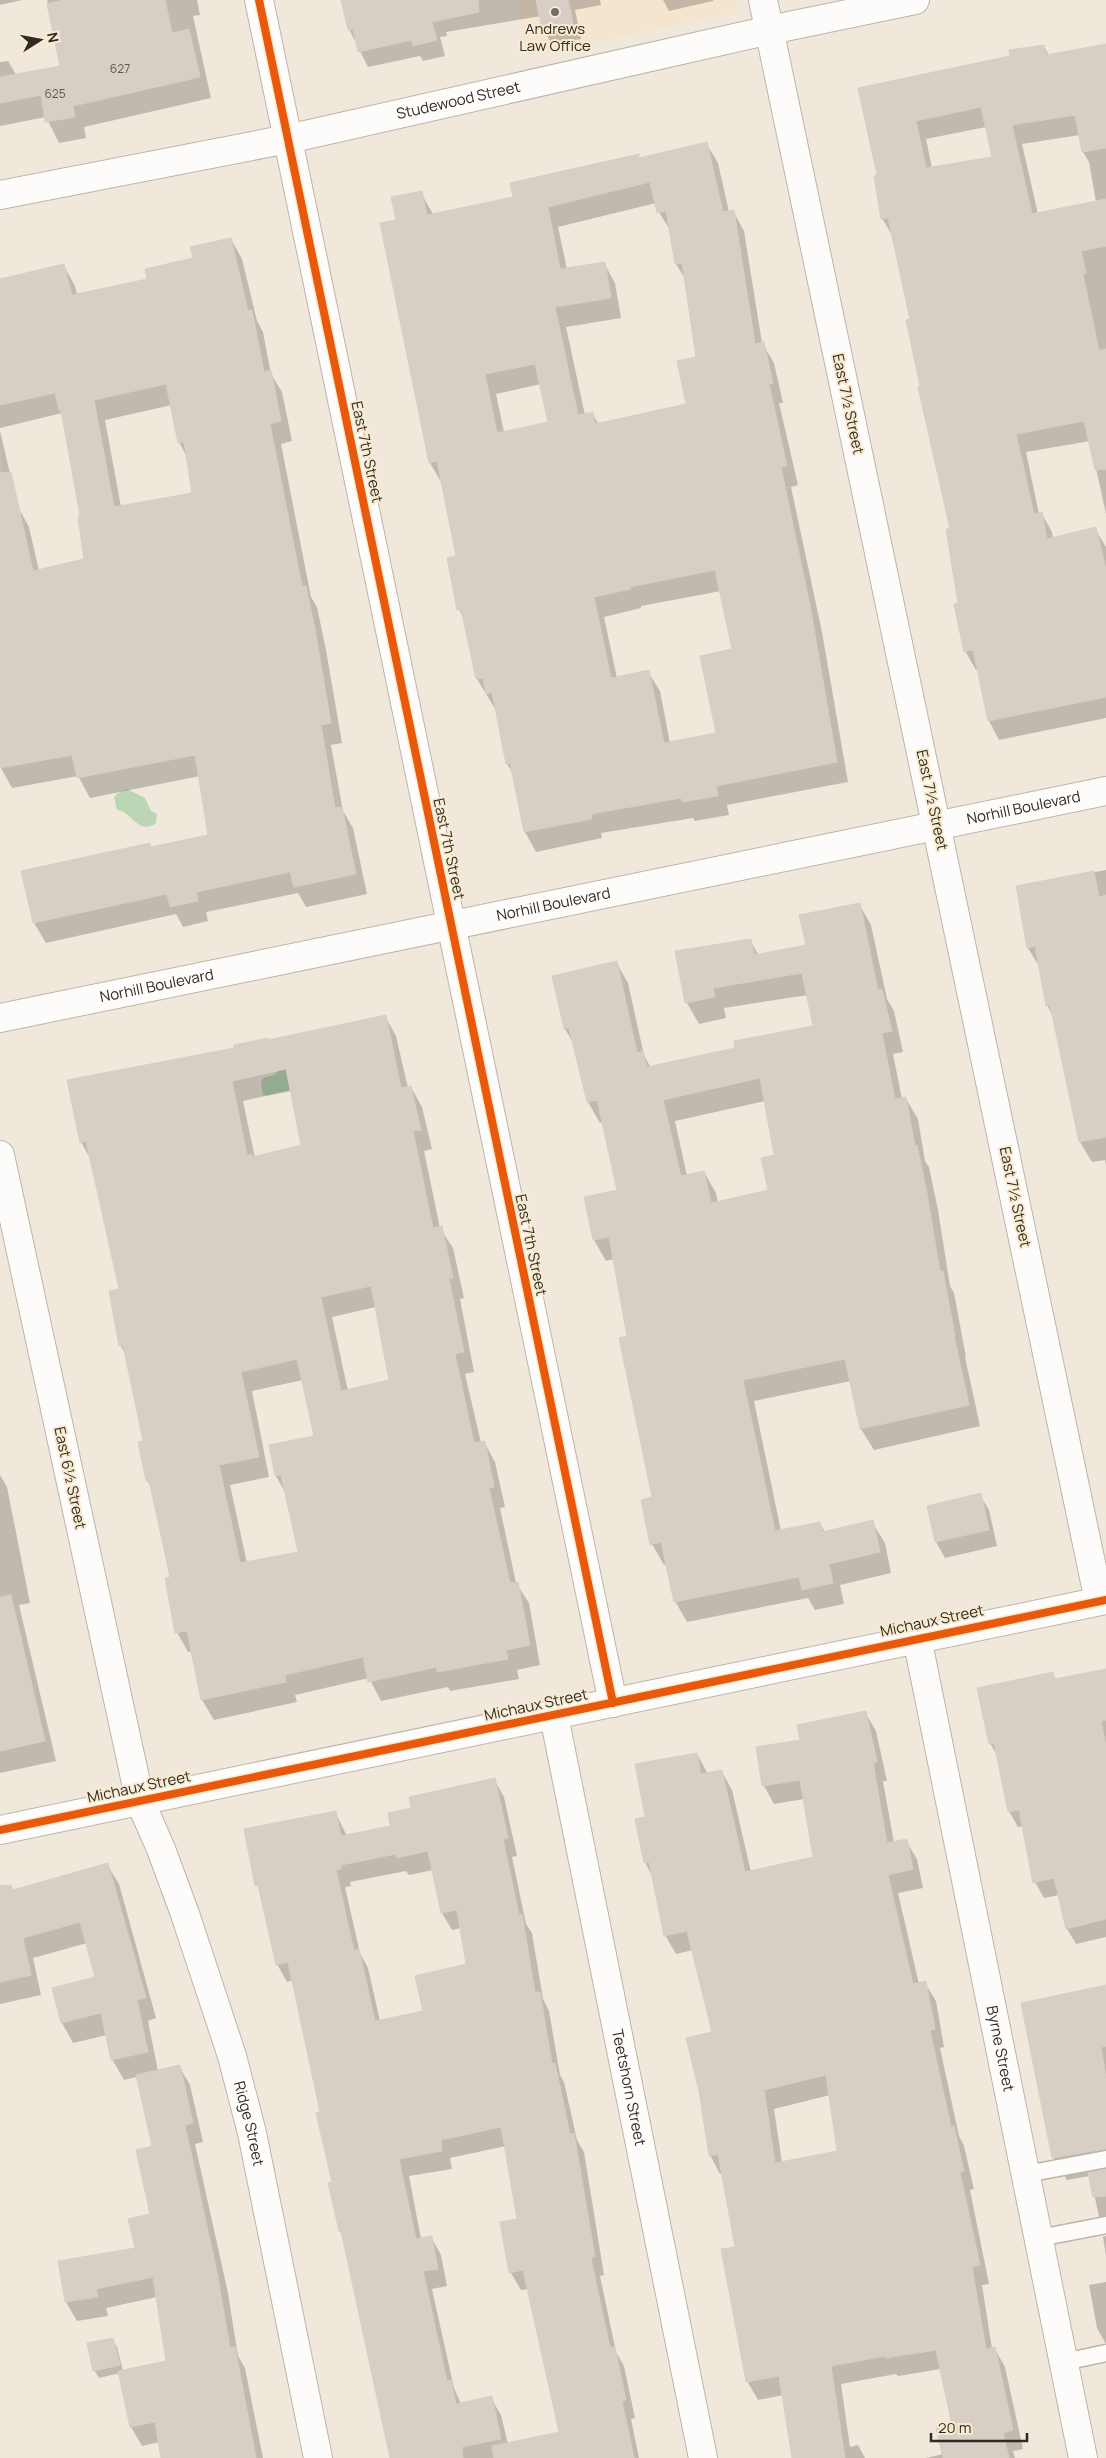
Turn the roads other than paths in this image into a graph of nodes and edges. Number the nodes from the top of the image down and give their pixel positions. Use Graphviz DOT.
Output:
graph roads {
  1 [pos="259,0"];
  2 [pos="763,0"];
  3 [pos="915,0"];
  4 [pos="770,30"];
  5 [pos="288,140"];
  6 [pos="0,195"];
  7 [pos="1106,791"];
  8 [pos="937,826"];
  9 [pos="451,926"];
  10 [pos="0,1018"];
  11 [pos="0,1155"];
  12 [pos="1102,1600"];
  13 [pos="917,1638"];
  14 [pos="613,1703"];
  15 [pos="554,1716"];
  16 [pos="140,1801"];
  17 [pos="0,1830"];
  18 [pos="1106,2159"];
  19 [pos="1026,2174"];
  20 [pos="1106,2225"];
  21 [pos="1039,2238"];
  22 [pos="1106,2353"];
  23 [pos="1064,2362"];
  24 [pos="318,2458"];
  25 [pos="703,2458"];
  26 [pos="1083,2458"];
  1 -- 5 [label="street, East 7th Street"];
  2 -- 4 [label="street, East 7½ Street"];
  3 -- 4 [label="street, Studewood Street"];
  4 -- 5 [label="street, Studewood Street"];
  4 -- 8 [label="street, East 7½ Street"];
  5 -- 6 [label="street, Studewood Street"];
  5 -- 9 [label="street, East 7th Street"];
  7 -- 8 [label="street, Norhill Boulevard"];
  8 -- 9 [label="street, Norhill Boulevard"];
  8 -- 12 [label="street, East 7½ Street"];
  9 -- 10 [label="street, Norhill Boulevard"];
  9 -- 14 [label="street, East 7th Street"];
  11 -- 16 [label="street, East 6½ Street"];
  12 -- 13 [label="street, Michaux Street"];
  13 -- 14 [label="street, Michaux Street"];
  13 -- 19 [label="street, Byrne Street"];
  14 -- 15 [label="street, Michaux Street"];
  15 -- 16 [label="street, Michaux Street"];
  15 -- 25 [label="street, Teetshorn Street"];
  16 -- 17 [label="street, Michaux Street"];
  16 -- 24 [label="street, Ridge Street"];
  18 -- 19 [label="lane"];
  19 -- 21 [label="street, Byrne Street"];
  20 -- 21 [label="lane"];
  21 -- 23 [label="street, Byrne Street"];
  22 -- 23 [label="lane"];
  23 -- 26 [label="street, Byrne Street"];
}
